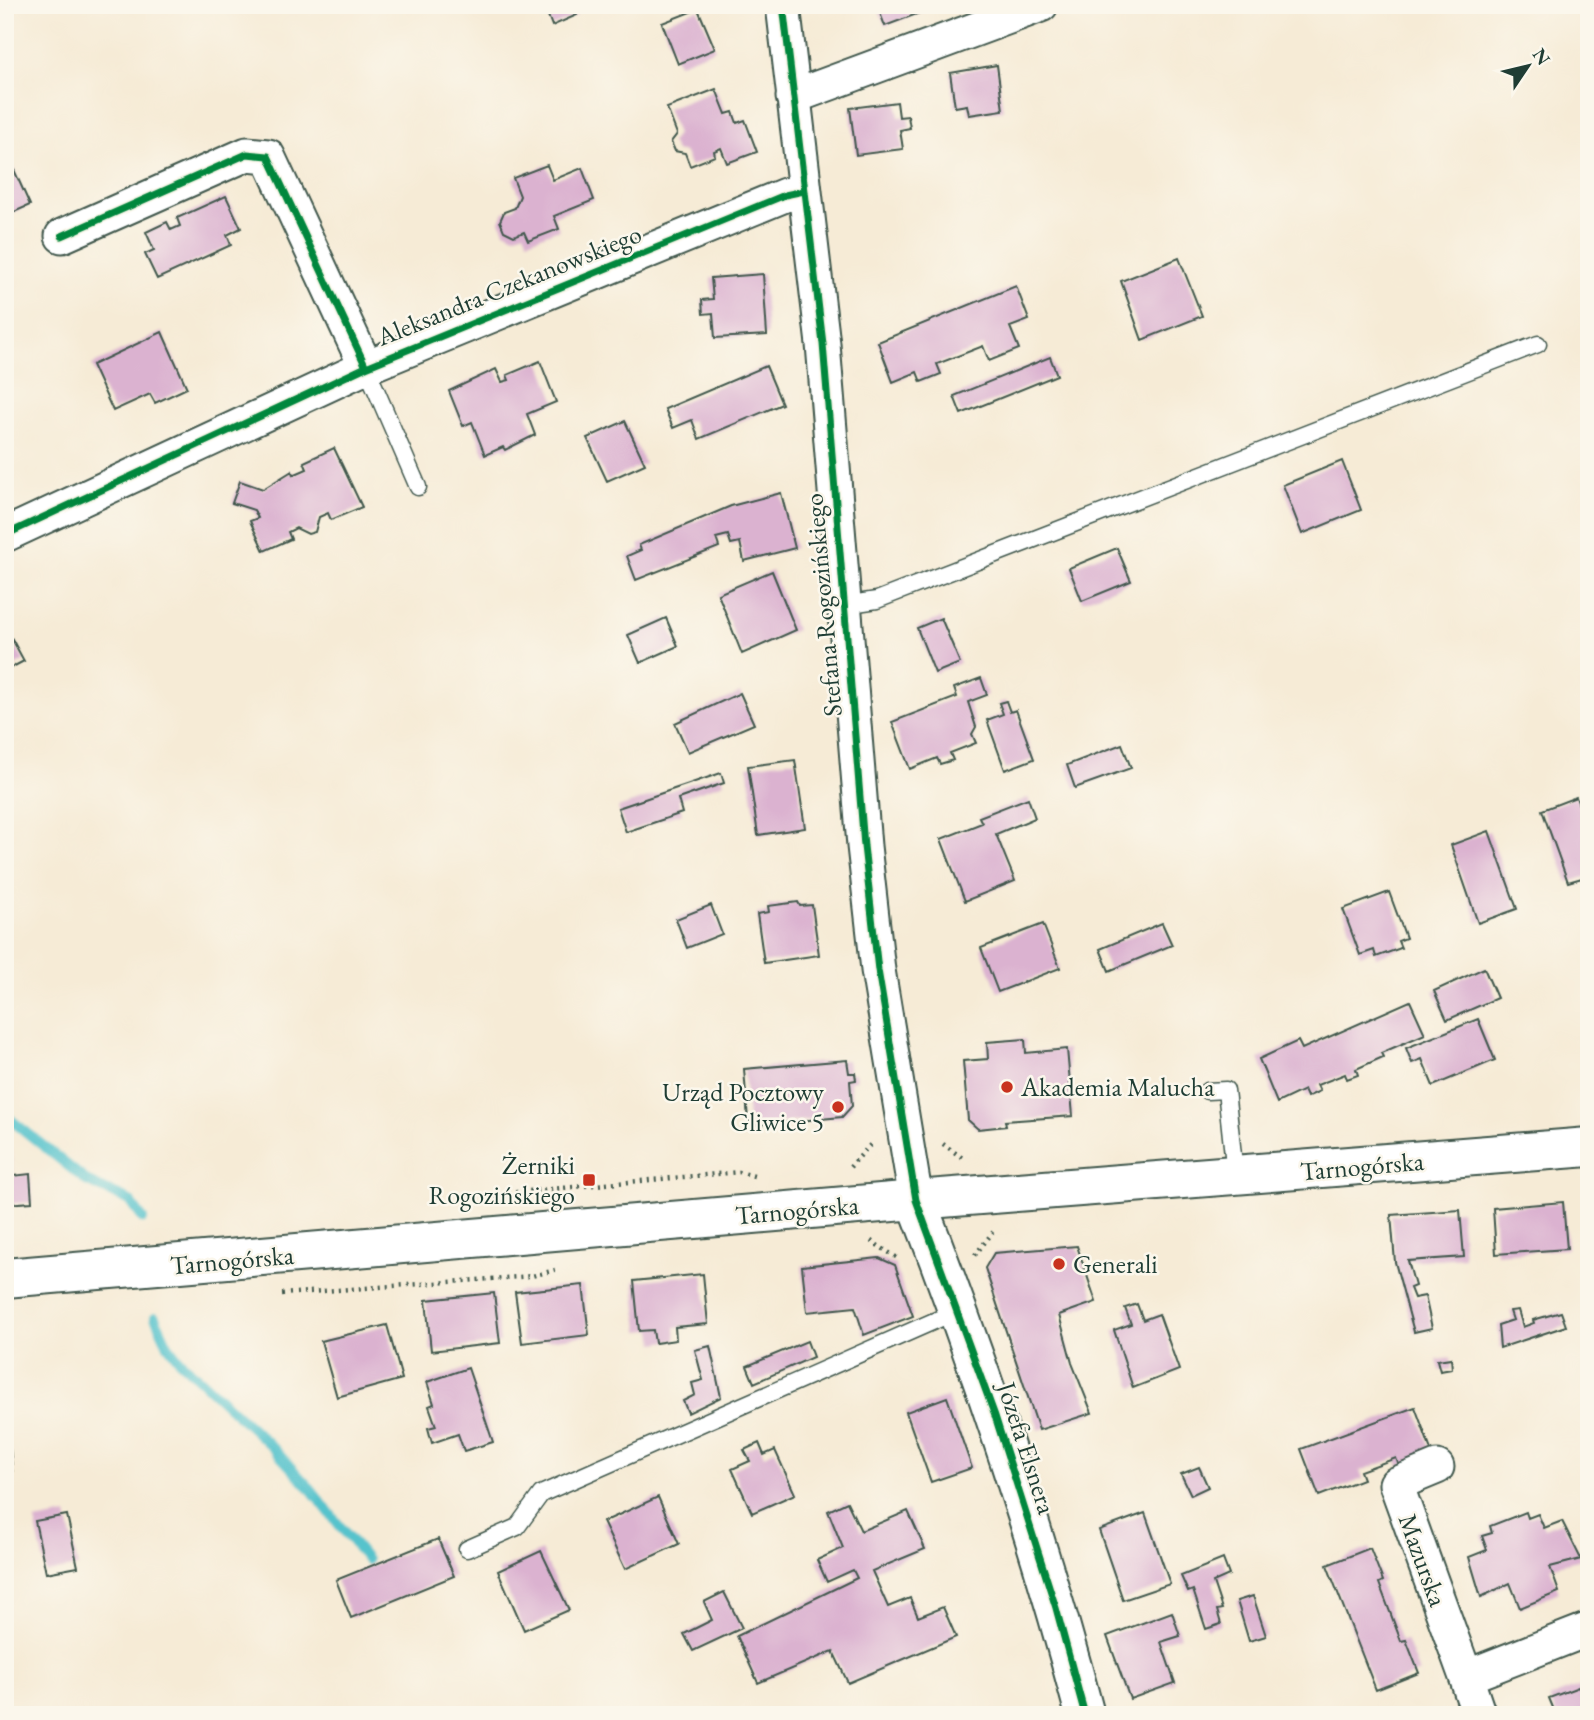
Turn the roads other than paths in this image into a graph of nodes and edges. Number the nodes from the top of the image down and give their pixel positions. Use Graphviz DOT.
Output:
graph roads {
  1 [pos="783,5"];
  2 [pos="1041,5"];
  3 [pos="793,97"];
  4 [pos="804,191"];
  5 [pos="62,236"];
  6 [pos="1538,344"];
  7 [pos="366,367"];
  8 [pos="418,487"];
  9 [pos="5,535"];
  10 [pos="844,605"];
  11 [pos="1207,1091"];
  12 [pos="1589,1147"];
  13 [pos="1236,1177"];
  14 [pos="916,1200"];
  15 [pos="5,1278"];
  16 [pos="957,1311"];
  17 [pos="1437,1467"];
  18 [pos="467,1549"];
  19 [pos="1589,1629"];
  20 [pos="1465,1677"];
  21 [pos="1084,1715"];
  22 [pos="1479,1715"];
  1 -- 3 [label="street, Stefana Rogozińskiego"];
  2 -- 3 [label="street"];
  3 -- 4 [label="street, Stefana Rogozińskiego"];
  4 -- 7 [label="street, Aleksandra Czekanowskiego"];
  4 -- 10 [label="street, Stefana Rogozińskiego"];
  5 -- 7 [label="street"];
  6 -- 10 [label="lane"];
  7 -- 8 [label="lane"];
  7 -- 9 [label="street, Aleksandra Czekanowskiego"];
  10 -- 14 [label="street, Stefana Rogozińskiego"];
  11 -- 13 [label="lane"];
  12 -- 13 [label="main road, Tarnogórska"];
  13 -- 14 [label="main road, Tarnogórska"];
  14 -- 15 [label="main road, Tarnogórska"];
  14 -- 16 [label="main road, Józefa Elsnera"];
  16 -- 18 [label="lane"];
  16 -- 21 [label="main road, Józefa Elsnera"];
  17 -- 20 [label="street, Mazurska"];
  19 -- 20 [label="street"];
  20 -- 22 [label="street, Mazurska"];
}
